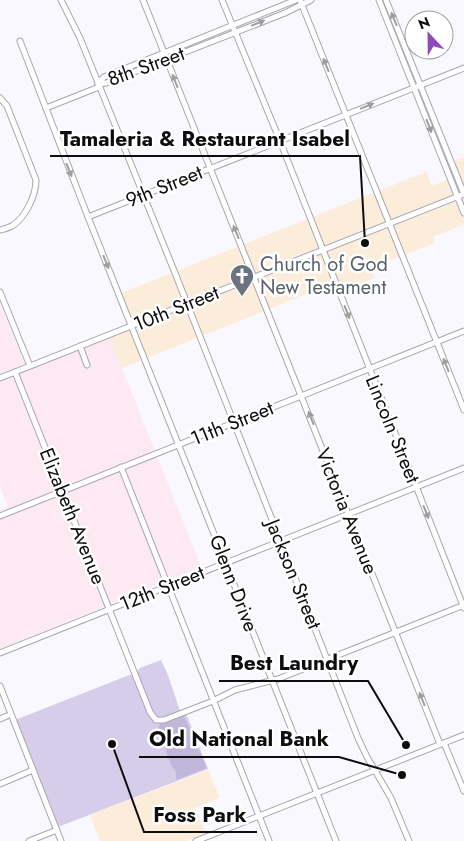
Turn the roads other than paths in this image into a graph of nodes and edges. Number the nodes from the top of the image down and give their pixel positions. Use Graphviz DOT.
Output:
graph roads {
  1 [pos="61,0"];
  2 [pos="143,0"];
  3 [pos="222,0"];
  4 [pos="296,0"];
  5 [pos="311,0"];
  6 [pos="379,0"];
  7 [pos="386,0"];
  8 [pos="301,2"];
  9 [pos="232,26"];
  10 [pos="235,32"];
  11 [pos="20,41"];
  12 [pos="164,53"];
  13 [pos="167,60"];
  14 [pos="464,68"];
  15 [pos="98,85"];
  16 [pos="420,85"];
  17 [pos="414,88"];
  18 [pos="0,98"];
  19 [pos="46,108"];
  20 [pos="346,115"];
  21 [pos="280,141"];
  22 [pos="211,168"];
  23 [pos="464,194"];
  24 [pos="143,195"];
  25 [pos="458,197"];
  26 [pos="464,213"];
  27 [pos="88,217"];
  28 [pos="390,224"];
  29 [pos="0,230"];
  30 [pos="322,250"];
  31 [pos="255,277"];
  32 [pos="0,292"];
  33 [pos="187,304"];
  34 [pos="132,326"];
  35 [pos="464,331"];
  36 [pos="437,342"];
  37 [pos="80,346"];
  38 [pos="87,365"];
  39 [pos="30,366"];
  40 [pos="369,369"];
  41 [pos="15,372"];
  42 [pos="0,378"];
  43 [pos="302,395"];
  44 [pos="464,410"];
  45 [pos="234,422"];
  46 [pos="179,444"];
  47 [pos="121,467"];
  48 [pos="464,468"];
  49 [pos="416,487"];
  50 [pos="63,491"];
  51 [pos="348,514"];
  52 [pos="0,516"];
  53 [pos="281,541"];
  54 [pos="226,562"];
  55 [pos="168,586"];
  56 [pos="464,606"];
  57 [pos="110,610"];
  58 [pos="396,632"];
  59 [pos="0,653"];
  60 [pos="328,659"];
  61 [pos="272,681"];
  62 [pos="0,686"];
  63 [pos="213,701"];
  64 [pos="7,716"];
  65 [pos="0,718"];
  66 [pos="464,735"];
  67 [pos="442,744"];
  68 [pos="33,770"];
  69 [pos="375,770"];
  70 [pos="0,784"];
  71 [pos="464,791"];
  72 [pos="317,793"];
  73 [pos="259,816"];
  74 [pos="57,830"];
  75 [pos="200,840"];
  76 [pos="29,841"];
  77 [pos="61,841"];
  78 [pos="269,841"];
  79 [pos="336,841"];
  80 [pos="410,841"];
  1 -- 15 [label="street, Jackson Street"];
  2 -- 12 [label="street, Victoria Avenue"];
  3 -- 9 [label="street, Lincoln Street"];
  4 -- 9 [label="street, 8th Street"];
  5 -- 8 [label="street, 8th Street"];
  6 -- 17 [label="street"];
  16 -- 7 [label="street, one-way"];
  10 -- 8 [label="street, 8th Street, one-way"];
  20 -- 8 [label="street, one-way"];
  9 -- 10 [label="street, Lincoln Street"];
  9 -- 12 [label="street, 8th Street"];
  10 -- 13 [label="street, 8th Street"];
  10 -- 21 [label="street, Lincoln Street"];
  11 -- 19 [label="street, Glenn Drive"];
  12 -- 13 [label="street, Victoria Avenue"];
  12 -- 15 [label="street, 8th Street"];
  13 -- 15 [label="street, 8th Street"];
  22 -- 13 [label="street, Victoria Avenue, one-way"];
  14 -- 16 [label="street, 9th Street"];
  15 -- 19 [label="street, 8th Street"];
  15 -- 24 [label="street, Jackson Street"];
  16 -- 17 [label="street, 9th Street"];
  16 -- 23 [label="street"];
  20 -- 17 [label="street, 9th Street, one-way"];
  17 -- 25 [label="street, one-way"];
  18 -- 29 [label="street"];
  19 -- 27 [label="street, Glenn Drive, one-way"];
  20 -- 21 [label="street, 9th Street"];
  20 -- 28 [label="street"];
  21 -- 22 [label="street, 9th Street"];
  21 -- 30 [label="street, Lincoln Street"];
  22 -- 24 [label="street, 9th Street"];
  31 -- 22 [label="street, Victoria Avenue, one-way"];
  23 -- 25 [label="street, 10th Street"];
  24 -- 27 [label="street, 9th Street"];
  24 -- 33 [label="street, Jackson Street"];
  25 -- 26 [label="street"];
  25 -- 28 [label="street, 10th Street"];
  27 -- 34 [label="street, Glenn Drive, one-way"];
  28 -- 30 [label="street, 10th Street"];
  28 -- 36 [label="street"];
  30 -- 31 [label="street, 10th Street"];
  30 -- 40 [label="street, Lincoln Street, one-way"];
  31 -- 33 [label="street, 10th Street"];
  31 -- 43 [label="street, Victoria Avenue"];
  32 -- 39 [label="street"];
  33 -- 34 [label="street, 10th Street"];
  33 -- 45 [label="street, Jackson Street"];
  34 -- 37 [label="street, 10th Street"];
  34 -- 46 [label="street, Glenn Drive"];
  35 -- 36 [label="street, 11th Street"];
  36 -- 40 [label="street, 11th Street"];
  44 -- 36 [label="street, one-way"];
  37 -- 38 [label="street"];
  37 -- 39 [label="street, 10th Street"];
  39 -- 41 [label="street, 10th Street"];
  40 -- 43 [label="street, 11th Street"];
  40 -- 49 [label="street, Lincoln Street"];
  41 -- 42 [label="street, 10th Street"];
  41 -- 50 [label="street, Elizabeth Avenue"];
  43 -- 45 [label="street, 11th Street"];
  51 -- 43 [label="street, Victoria Avenue, one-way"];
  45 -- 46 [label="street, 11th Street"];
  45 -- 53 [label="street, Jackson Street"];
  46 -- 47 [label="street, 11th Street"];
  46 -- 54 [label="street, Glenn Drive"];
  47 -- 50 [label="street, 11th Street"];
  47 -- 55 [label="street"];
  48 -- 49 [label="street, 12th Street"];
  49 -- 51 [label="street, 12th Street"];
  49 -- 56 [label="street, Lincoln Street, one-way"];
  50 -- 52 [label="street, 11th Street"];
  50 -- 57 [label="street, Elizabeth Avenue"];
  51 -- 53 [label="street, 12th Street"];
  51 -- 58 [label="street, Victoria Avenue"];
  53 -- 54 [label="street, 12th Street"];
  53 -- 60 [label="street, Jackson Street"];
  54 -- 55 [label="street, 12th Street"];
  54 -- 61 [label="street, Glenn Drive"];
  55 -- 57 [label="street, 12th Street"];
  55 -- 63 [label="street"];
  56 -- 58 [label="street"];
  57 -- 59 [label="street, 12th Street"];
  57 -- 63 [label="street, Elizabeth Avenue"];
  58 -- 60 [label="street"];
  67 -- 58 [label="street, Victoria Avenue, one-way"];
  60 -- 61 [label="street"];
  60 -- 69 [label="street, Jackson Street"];
  61 -- 63 [label="street"];
  61 -- 72 [label="street, Glenn Drive"];
  62 -- 68 [label="street"];
  63 -- 73 [label="street"];
  64 -- 65 [label="street"];
  66 -- 67 [label="street"];
  67 -- 69 [label="street"];
  67 -- 71 [label="street, Victoria Avenue"];
  68 -- 70 [label="street"];
  68 -- 74 [label="street"];
  69 -- 72 [label="street"];
  69 -- 80 [label="street, Jackson Street"];
  72 -- 73 [label="street"];
  72 -- 79 [label="street, Glenn Drive"];
  73 -- 75 [label="street"];
  73 -- 78 [label="street"];
  74 -- 76 [label="street"];
  74 -- 77 [label="street"];
}
